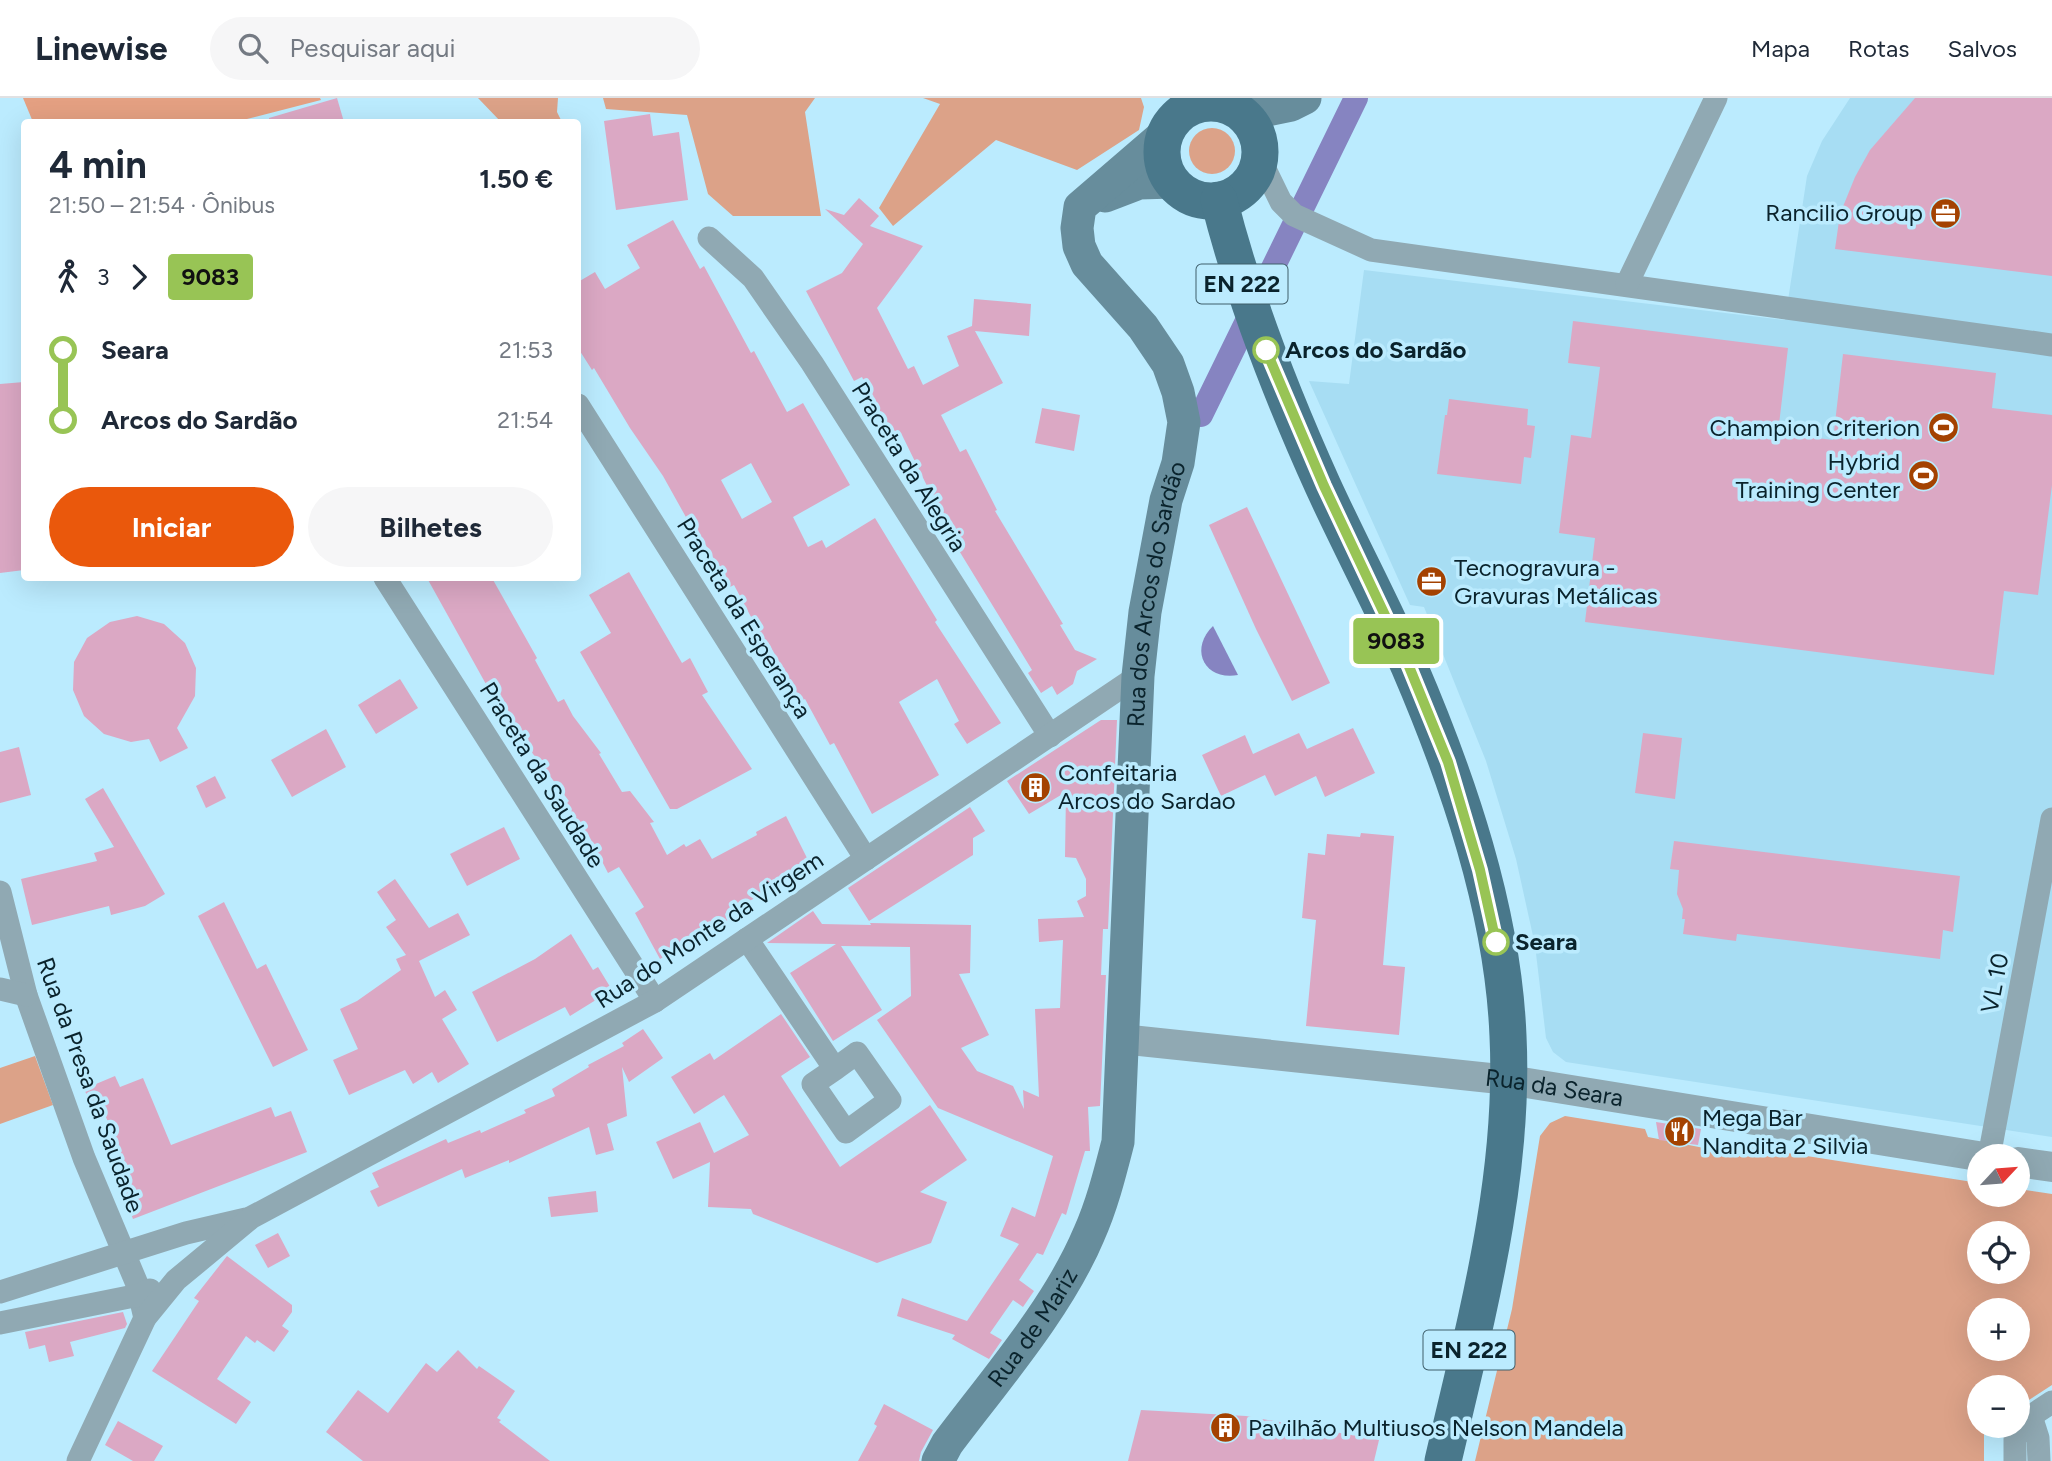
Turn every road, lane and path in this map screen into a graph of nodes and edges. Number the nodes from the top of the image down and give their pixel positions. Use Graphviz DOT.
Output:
graph roads {
  1 [pos="1305,98"];
  2 [pos="1716,98"];
  3 [pos="1220,105"];
  4 [pos="1168,118"];
  5 [pos="1259,159"];
  6 [pos="1173,182"];
  7 [pos="1219,200"];
  8 [pos="1080,207"];
  9 [pos="709,238"];
  10 [pos="1627,284"];
  11 [pos="2052,345"];
  12 [pos="581,410"];
  13 [pos="387,581"];
  14 [pos="1138,676"];
  15 [pos="1050,736"];
  16 [pos="2052,819"];
  17 [pos="866,859"];
  18 [pos="0,892"];
  19 [pos="747,939"];
  20 [pos="0,989"];
  21 [pos="26,995"];
  22 [pos="655,1001"];
  23 [pos="1122,1039"];
  24 [pos="835,1069"];
  25 [pos="1510,1080"];
  26 [pos="1991,1144"];
  27 [pos="1967,1154"];
  28 [pos="2030,1164"];
  29 [pos="2052,1167"];
  30 [pos="1108,1181"];
  31 [pos="252,1217"];
  32 [pos="124,1254"];
  33 [pos="176,1280"];
  34 [pos="0,1292"];
  35 [pos="139,1295"];
  36 [pos="145,1318"];
  37 [pos="0,1324"];
  38 [pos="2052,1402"];
  39 [pos="2031,1416"];
  40 [pos="78,1461"];
  41 [pos="938,1461"];
  42 [pos="1443,1461"];
  43 [pos="2015,1461"];
  44 [pos="2039,1461"];
  1 -- 3 [label="main road"];
  2 -- 10 [label="street"];
  3 -- 4 [label="main road"];
  3 -- 5 [label="main road"];
  4 -- 6 [label="main road"];
  4 -- 8 [label="main road"];
  5 -- 7 [label="main road"];
  5 -- 10 [label="street"];
  6 -- 7 [label="main road"];
  6 -- 8 [label="main road"];
  7 -- 25 [label="main road, EN 222"];
  8 -- 14 [label="main road, Rua dos Arcos do Sardão"];
  9 -- 15 [label="street, Praceta da Alegria"];
  10 -- 11 [label="street"];
  12 -- 17 [label="street, Praceta da Esperança"];
  13 -- 22 [label="street, Praceta da Saudade"];
  14 -- 15 [label="street, Rua do Monte da Virgem"];
  14 -- 23 [label="main road, Rua dos Arcos do Sardão"];
  15 -- 17 [label="street, Rua do Monte da Virgem"];
  16 -- 26 [label="street, VL 10"];
  17 -- 19 [label="street, Rua do Monte da Virgem"];
  18 -- 21 [label="street, Rua da Presa da Saudade"];
  19 -- 22 [label="street, Rua do Monte da Virgem"];
  19 -- 24 [label="street"];
  20 -- 21 [label="street"];
  21 -- 32 [label="street, Rua da Presa da Saudade"];
  22 -- 31 [label="street, Rua do Monte da Virgem"];
  23 -- 25 [label="street, Rua da Seara"];
  23 -- 30 [label="main road, Rua dos Arcos do Sardão"];
  25 -- 27 [label="street, Rua da Seara"];
  25 -- 42 [label="main road, EN 222"];
  28 -- 29 [label="street"];
  30 -- 41 [label="main road, Rua de Mariz"];
  31 -- 32 [label="street"];
  31 -- 33 [label="street"];
  32 -- 34 [label="street"];
  32 -- 35 [label="street, Rua da Presa da Saudade"];
  33 -- 35 [label="street"];
  33 -- 36 [label="street"];
  35 -- 36 [label="street, Rua da Presa da Saudade"];
  35 -- 37 [label="street"];
  36 -- 40 [label="street"];
  38 -- 39 [label="street"];
  39 -- 43 [label="street"];
  39 -- 44 [label="street"];
}
